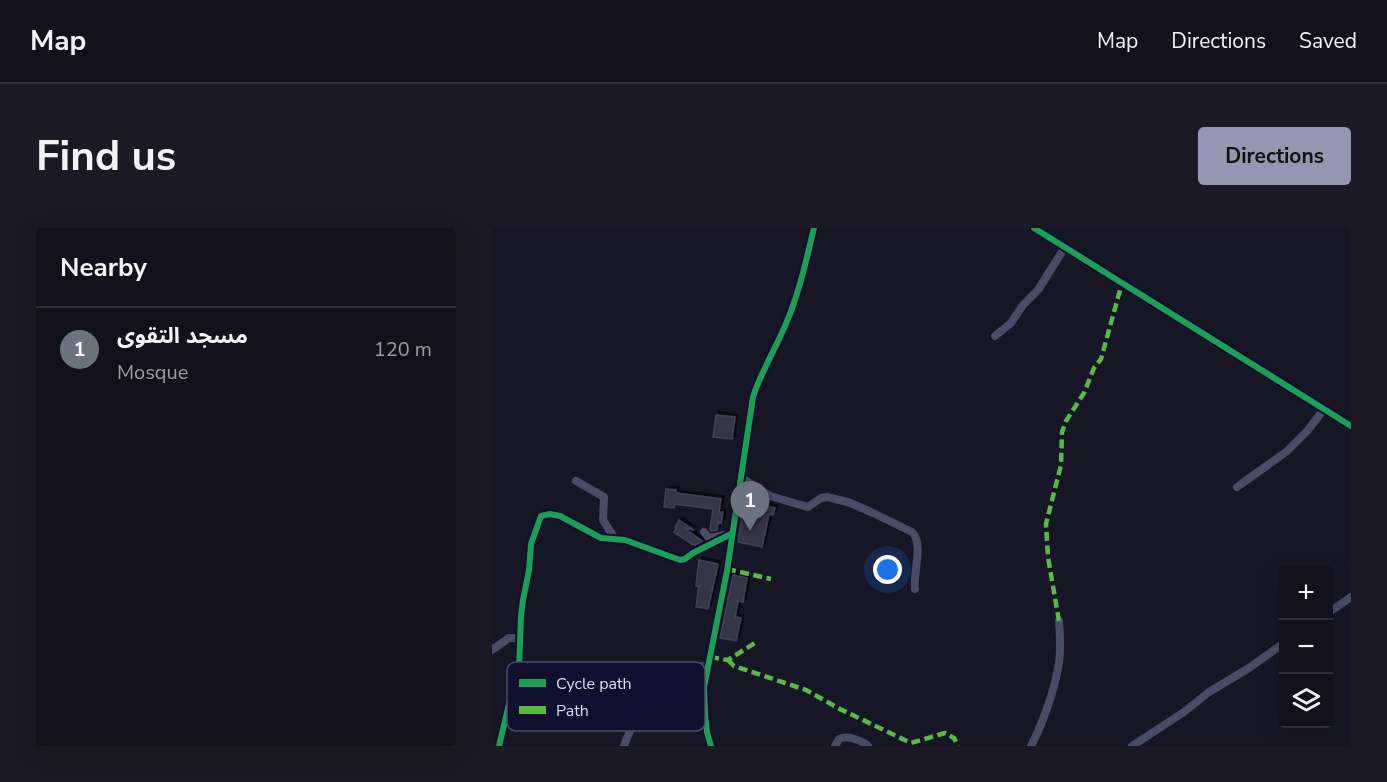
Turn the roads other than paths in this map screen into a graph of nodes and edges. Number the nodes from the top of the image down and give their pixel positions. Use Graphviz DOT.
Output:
graph roads {
  1 [pos="814,228"];
  2 [pos="1034,228"];
  3 [pos="1065,247"];
  4 [pos="995,336"];
  5 [pos="1324,409"];
  6 [pos="1351,426"];
  7 [pos="740,477"];
  8 [pos="576,481"];
  9 [pos="1237,488"];
  10 [pos="704,532"];
  11 [pos="729,535"];
  12 [pos="615,539"];
  13 [pos="915,589"];
  14 [pos="1351,597"];
  15 [pos="1333,609"];
  16 [pos="1059,621"];
  17 [pos="521,638"];
  18 [pos="1279,646"];
  19 [pos="492,650"];
  20 [pos="520,662"];
  21 [pos="708,665"];
  22 [pos="705,666"];
  23 [pos="705,682"];
  24 [pos="507,716"];
  25 [pos="705,716"];
  26 [pos="631,731"];
  27 [pos="499,746"];
  28 [pos="624,746"];
  29 [pos="711,746"];
  30 [pos="835,746"];
  31 [pos="868,746"];
  32 [pos="1030,746"];
  33 [pos="1132,746"];
  1 -- 7 [label="street"];
  2 -- 3 [label="street"];
  3 -- 4 [label="street"];
  3 -- 5 [label="street"];
  5 -- 6 [label="street"];
  5 -- 9 [label="street"];
  7 -- 11 [label="street"];
  7 -- 13 [label="street"];
  8 -- 12 [label="street"];
  10 -- 11 [label="street"];
  11 -- 12 [label="street"];
  11 -- 21 [label="street"];
  12 -- 17 [label="street"];
  14 -- 15 [label="street"];
  16 -- 32 [label="street"];
  17 -- 19 [label="street"];
  17 -- 20 [label="street"];
  18 -- 33 [label="street"];
  21 -- 22 [label="street"];
  21 -- 23 [label="street"];
  24 -- 27 [label="street"];
  25 -- 29 [label="street"];
  26 -- 28 [label="street"];
  30 -- 31 [label="street"];
}
